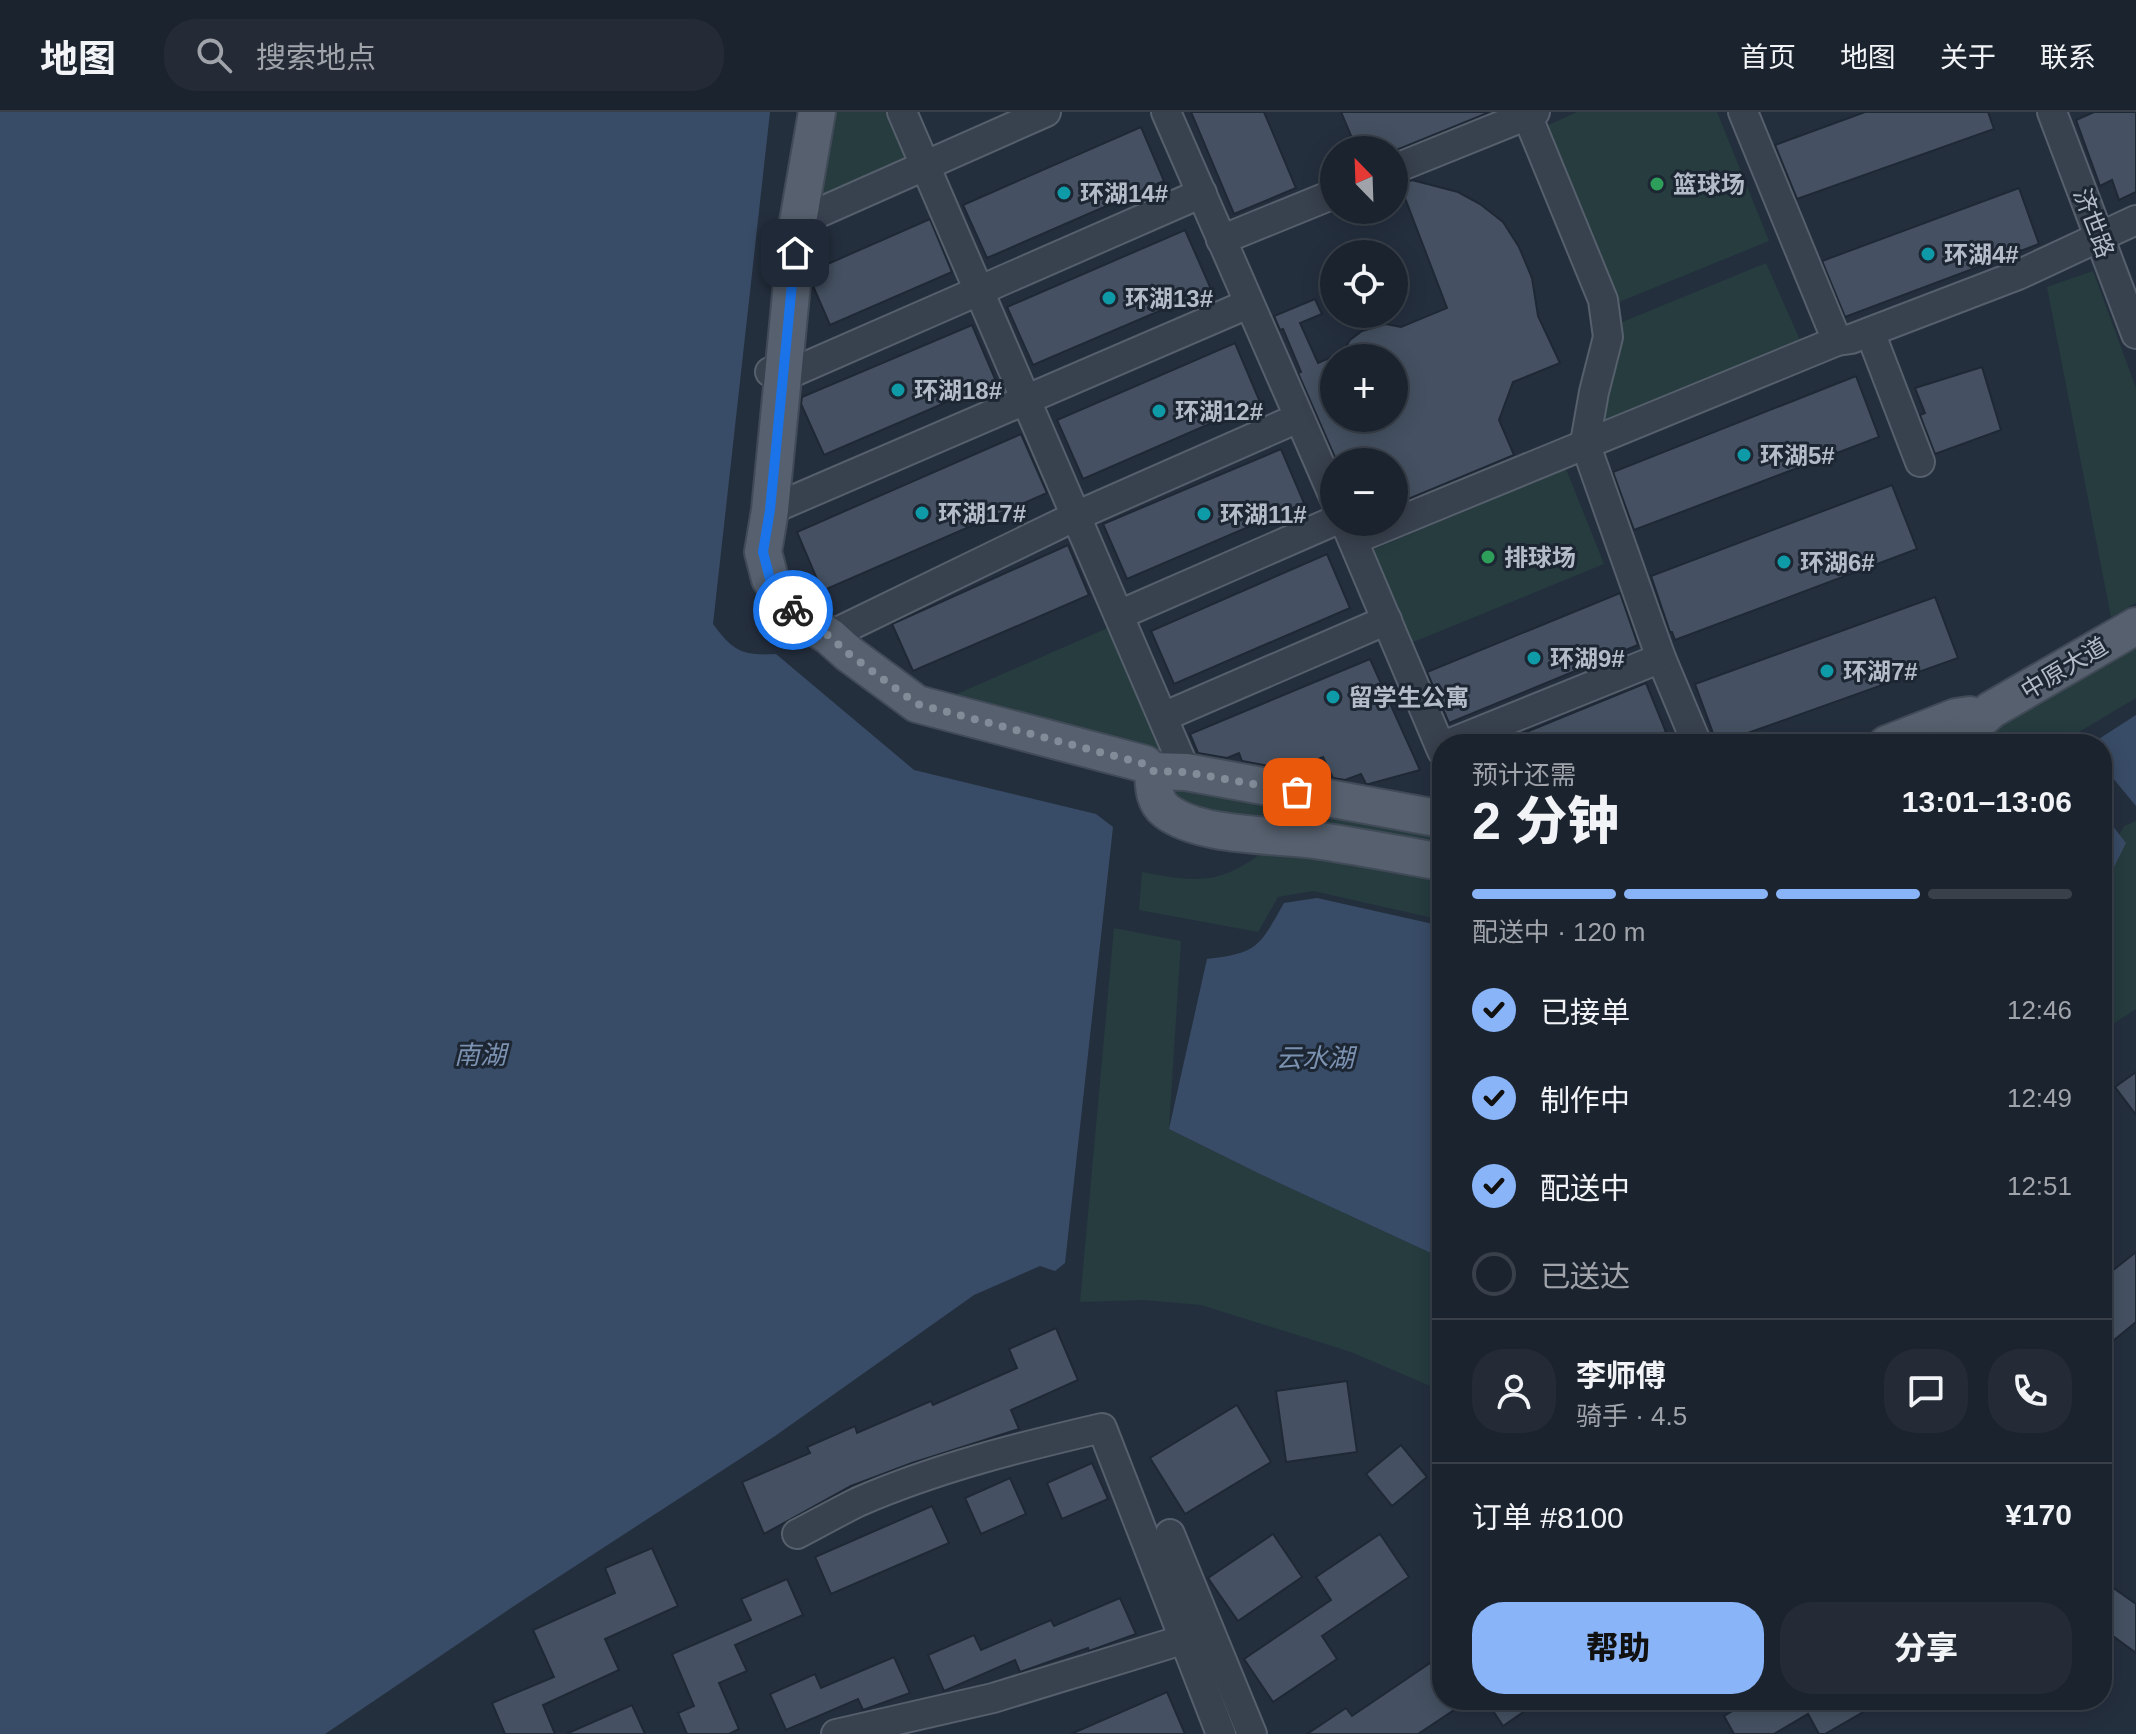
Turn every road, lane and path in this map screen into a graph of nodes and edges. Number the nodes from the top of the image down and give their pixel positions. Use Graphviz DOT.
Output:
graph roads {
  1 [pos="817,112"];
  2 [pos="902,112"];
  3 [pos="1046,112"];
  4 [pos="1166,112"];
  5 [pos="1743,112"];
  6 [pos="2052,112"];
  7 [pos="1531,114"];
  8 [pos="1408,163"];
  9 [pos="925,166"];
  10 [pos="1202,193"];
  11 [pos="1320,200"];
  12 [pos="2136,220"];
  13 [pos="798,222"];
  14 [pos="2100,237"];
  15 [pos="1221,240"];
  16 [pos="979,292"];
  17 [pos="1248,304"];
  18 [pos="1870,332"];
  19 [pos="2136,334"];
  20 [pos="1837,341"];
  21 [pos="776,374"];
  22 [pos="1027,400"];
  23 [pos="1298,418"];
  24 [pos="1585,443"];
  25 [pos="1920,462"];
  26 [pos="1320,466"];
  27 [pos="1408,505"];
  28 [pos="770,510"];
  29 [pos="1076,516"];
  30 [pos="1323,536"];
  31 [pos="1348,536"];
  32 [pos="1119,615"];
  33 [pos="1387,620"];
  34 [pos="2136,626"];
  35 [pos="829,636"];
  36 [pos="1661,658"];
  37 [pos="1991,710"];
  38 [pos="1163,717"];
  39 [pos="1437,734"];
  40 [pos="1475,734"];
  41 [pos="1693,734"];
  42 [pos="1913,734"];
  43 [pos="1965,734"];
  44 [pos="1170,772"];
  45 [pos="1432,817"];
  46 [pos="1432,860"];
  47 [pos="797,1534"];
  48 [pos="1170,1534"];
  49 [pos="1182,1640"];
  50 [pos="836,1734"];
  51 [pos="1221,1734"];
  52 [pos="1252,1734"];
  1 -- 13 [label="main road"];
  2 -- 9 [label="street"];
  3 -- 9 [label="street"];
  4 -- 10 [label="street"];
  5 -- 20 [label="street"];
  6 -- 14 [label="street, 济世路"];
  7 -- 8 [label="street"];
  7 -- 24 [label="street"];
  9 -- 13 [label="street"];
  9 -- 16 [label="street"];
  10 -- 15 [label="street"];
  10 -- 16 [label="street"];
  11 -- 15 [label="street"];
  12 -- 14 [label="street"];
  13 -- 21 [label="main road"];
  14 -- 18 [label="street"];
  14 -- 19 [label="street, 济世路"];
  15 -- 17 [label="street"];
  16 -- 21 [label="street"];
  16 -- 22 [label="street"];
  17 -- 22 [label="street"];
  17 -- 23 [label="street"];
  18 -- 20 [label="street"];
  18 -- 25 [label="street"];
  20 -- 24 [label="street"];
  21 -- 28 [label="main road"];
  22 -- 28 [label="street"];
  22 -- 29 [label="street"];
  23 -- 26 [label="street"];
  23 -- 29 [label="street"];
  24 -- 27 [label="street"];
  24 -- 36 [label="street"];
  28 -- 35 [label="main road"];
  29 -- 32 [label="street"];
  29 -- 35 [label="street"];
  30 -- 32 [label="street"];
  31 -- 33 [label="street"];
  32 -- 38 [label="street"];
  33 -- 38 [label="street"];
  33 -- 39 [label="street"];
  34 -- 37 [label="main road, 中原大道"];
  35 -- 44 [label="main road"];
  36 -- 40 [label="street"];
  36 -- 41 [label="street"];
  37 -- 42 [label="main road, 中原大道"];
  37 -- 43 [label="main road, 中原大道"];
  38 -- 44 [label="street"];
  44 -- 45 [label="main road"];
  44 -- 46 [label="main road"];
  47 -- 49 [label="street"];
  48 -- 52 [label="street"];
  49 -- 50 [label="street"];
  49 -- 51 [label="street"];
}
